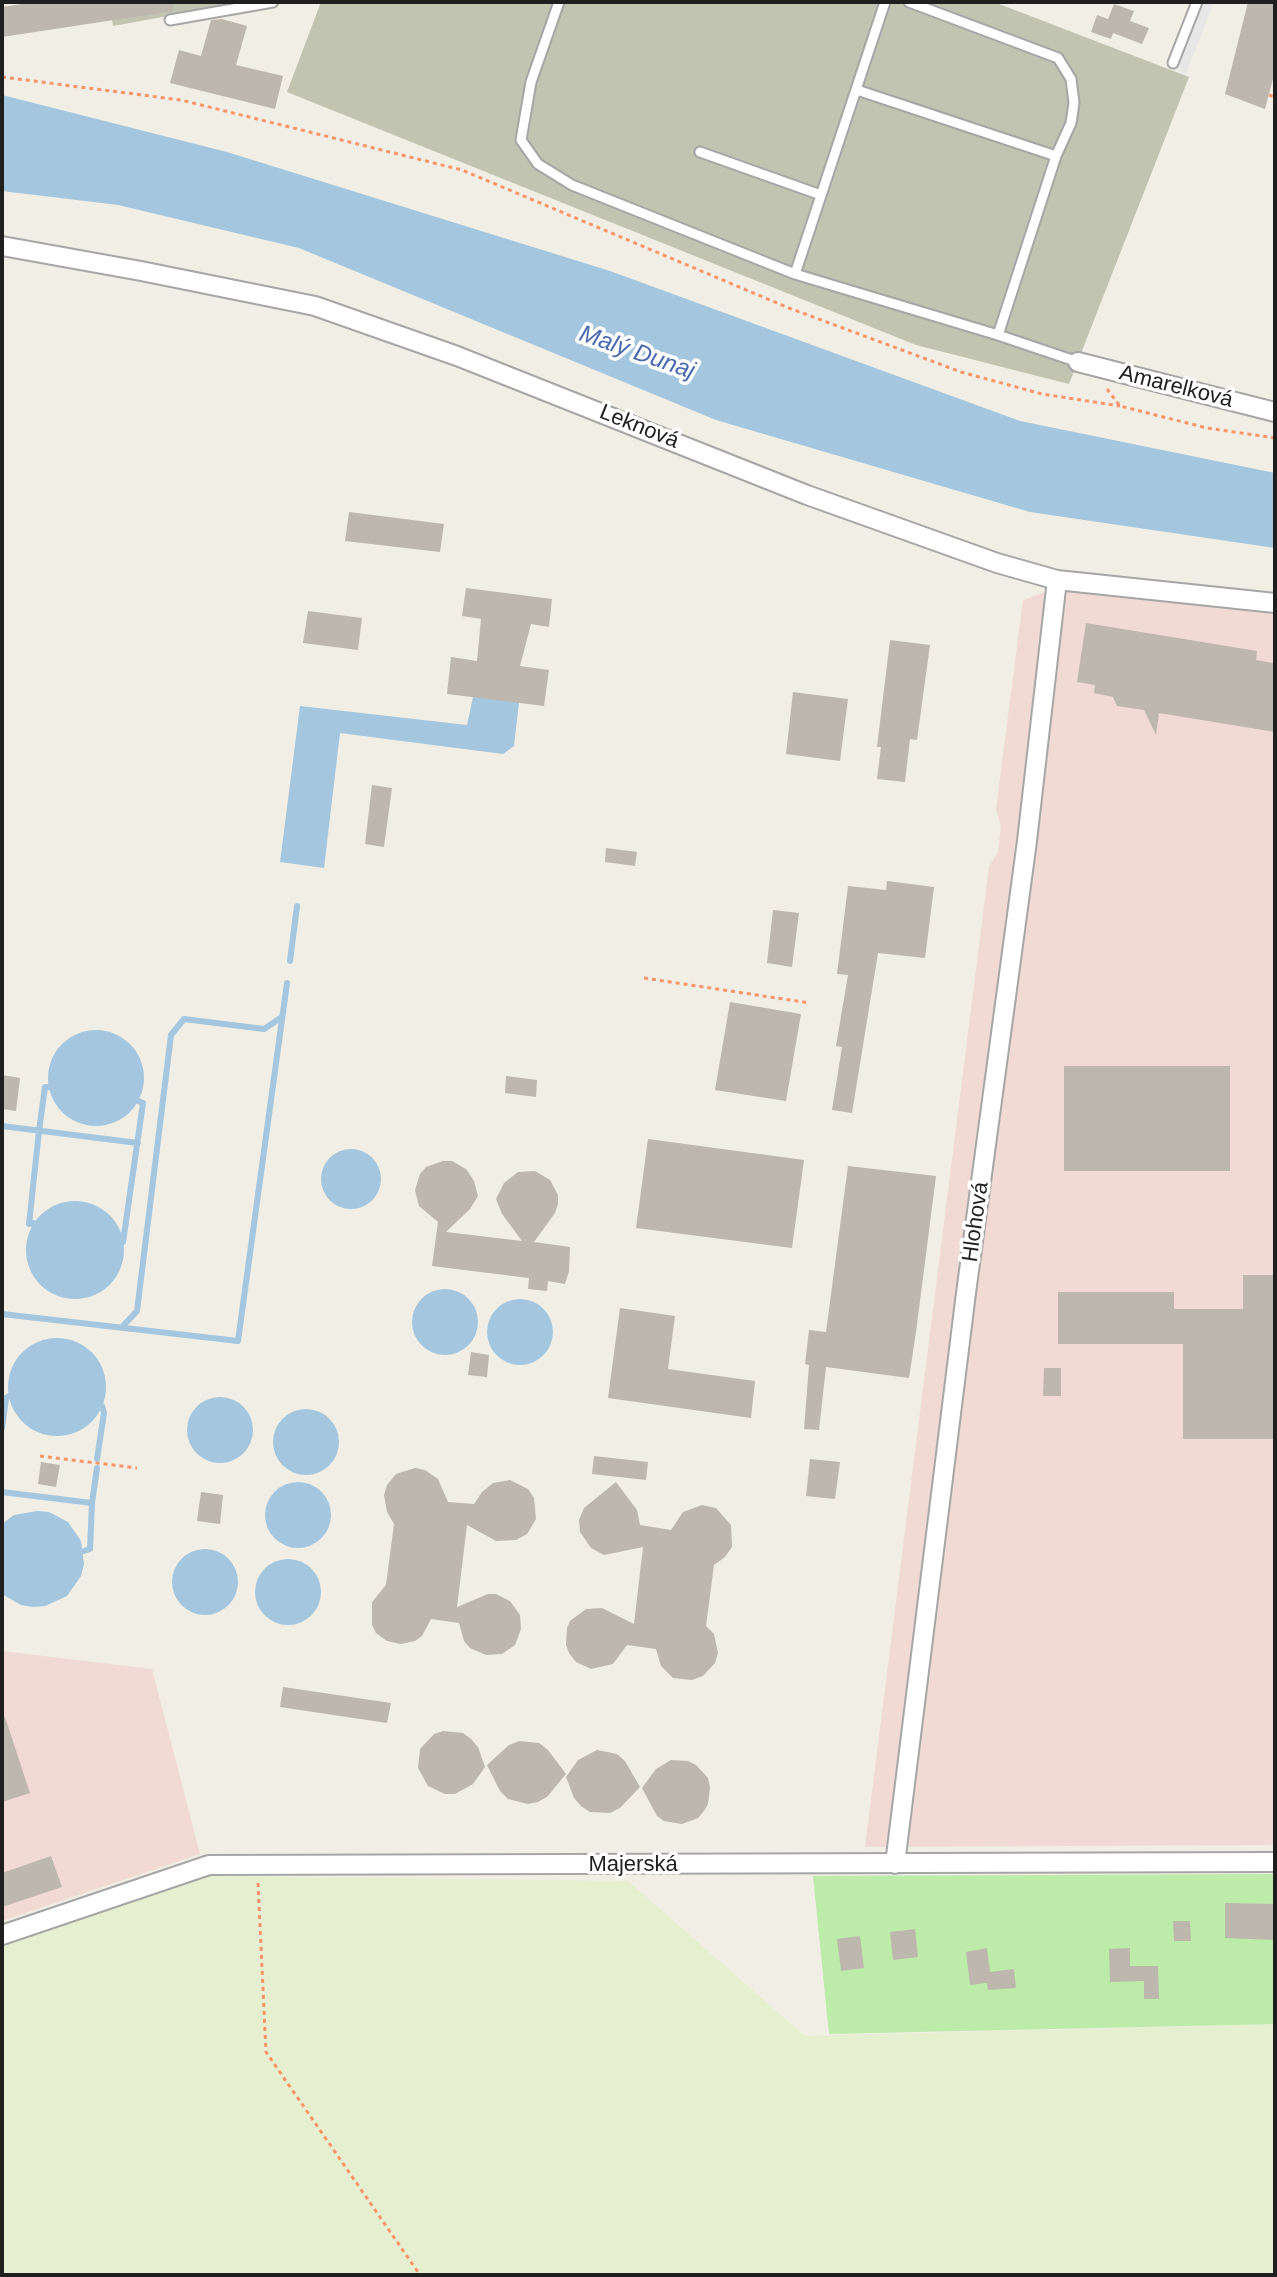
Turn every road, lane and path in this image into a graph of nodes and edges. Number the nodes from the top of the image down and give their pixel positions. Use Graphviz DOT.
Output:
graph roads {
  1 [pos="273,2"];
  2 [pos="559,2"];
  3 [pos="885,2"];
  4 [pos="909,2"];
  5 [pos="1197,2"];
  6 [pos="170,20"];
  7 [pos="1173,63"];
  8 [pos="2,77"];
  9 [pos="857,90"];
  10 [pos="1269,95"];
  11 [pos="1275,97"];
  12 [pos="700,152"];
  13 [pos="1056,156"];
  14 [pos="821,195"];
  15 [pos="2,246"];
  16 [pos="795,274"];
  17 [pos="998,335"];
  18 [pos="1084,364"];
  19 [pos="1120,406"];
  20 [pos="1275,412"];
  21 [pos="1275,438"];
  22 [pos="1057,580"];
  23 [pos="1275,603"];
  24 [pos="644,978"];
  25 [pos="810,1003"];
  26 [pos="40,1456"];
  27 [pos="137,1468"];
  28 [pos="1275,1862"];
  29 [pos="895,1864"];
  30 [pos="256,1865"];
  31 [pos="2,1935"];
  32 [pos="420,2275"];
  1 -- 6 [label="lane"];
  2 -- 16 [label="lane"];
  3 -- 9 [label="lane"];
  4 -- 13 [label="lane"];
  5 -- 7 [label="lane"];
  8 -- 19 [label="path"];
  9 -- 13 [label="lane"];
  9 -- 14 [label="lane"];
  10 -- 11 [label="path"];
  12 -- 14 [label="lane"];
  13 -- 17 [label="lane"];
  14 -- 16 [label="lane"];
  15 -- 22 [label="street, Leknová"];
  16 -- 17 [label="lane"];
  17 -- 18 [label="lane"];
  18 -- 19 [label="path"];
  18 -- 20 [label="street, Amarelková"];
  19 -- 21 [label="path"];
  22 -- 23 [label="street, Leknová"];
  22 -- 29 [label="street, Hlohová"];
  24 -- 25 [label="path"];
  26 -- 27 [label="path"];
  28 -- 29 [label="street, Majerská"];
  29 -- 30 [label="street, Majerská"];
  30 -- 31 [label="street, Majerská"];
  30 -- 32 [label="path"];
}
